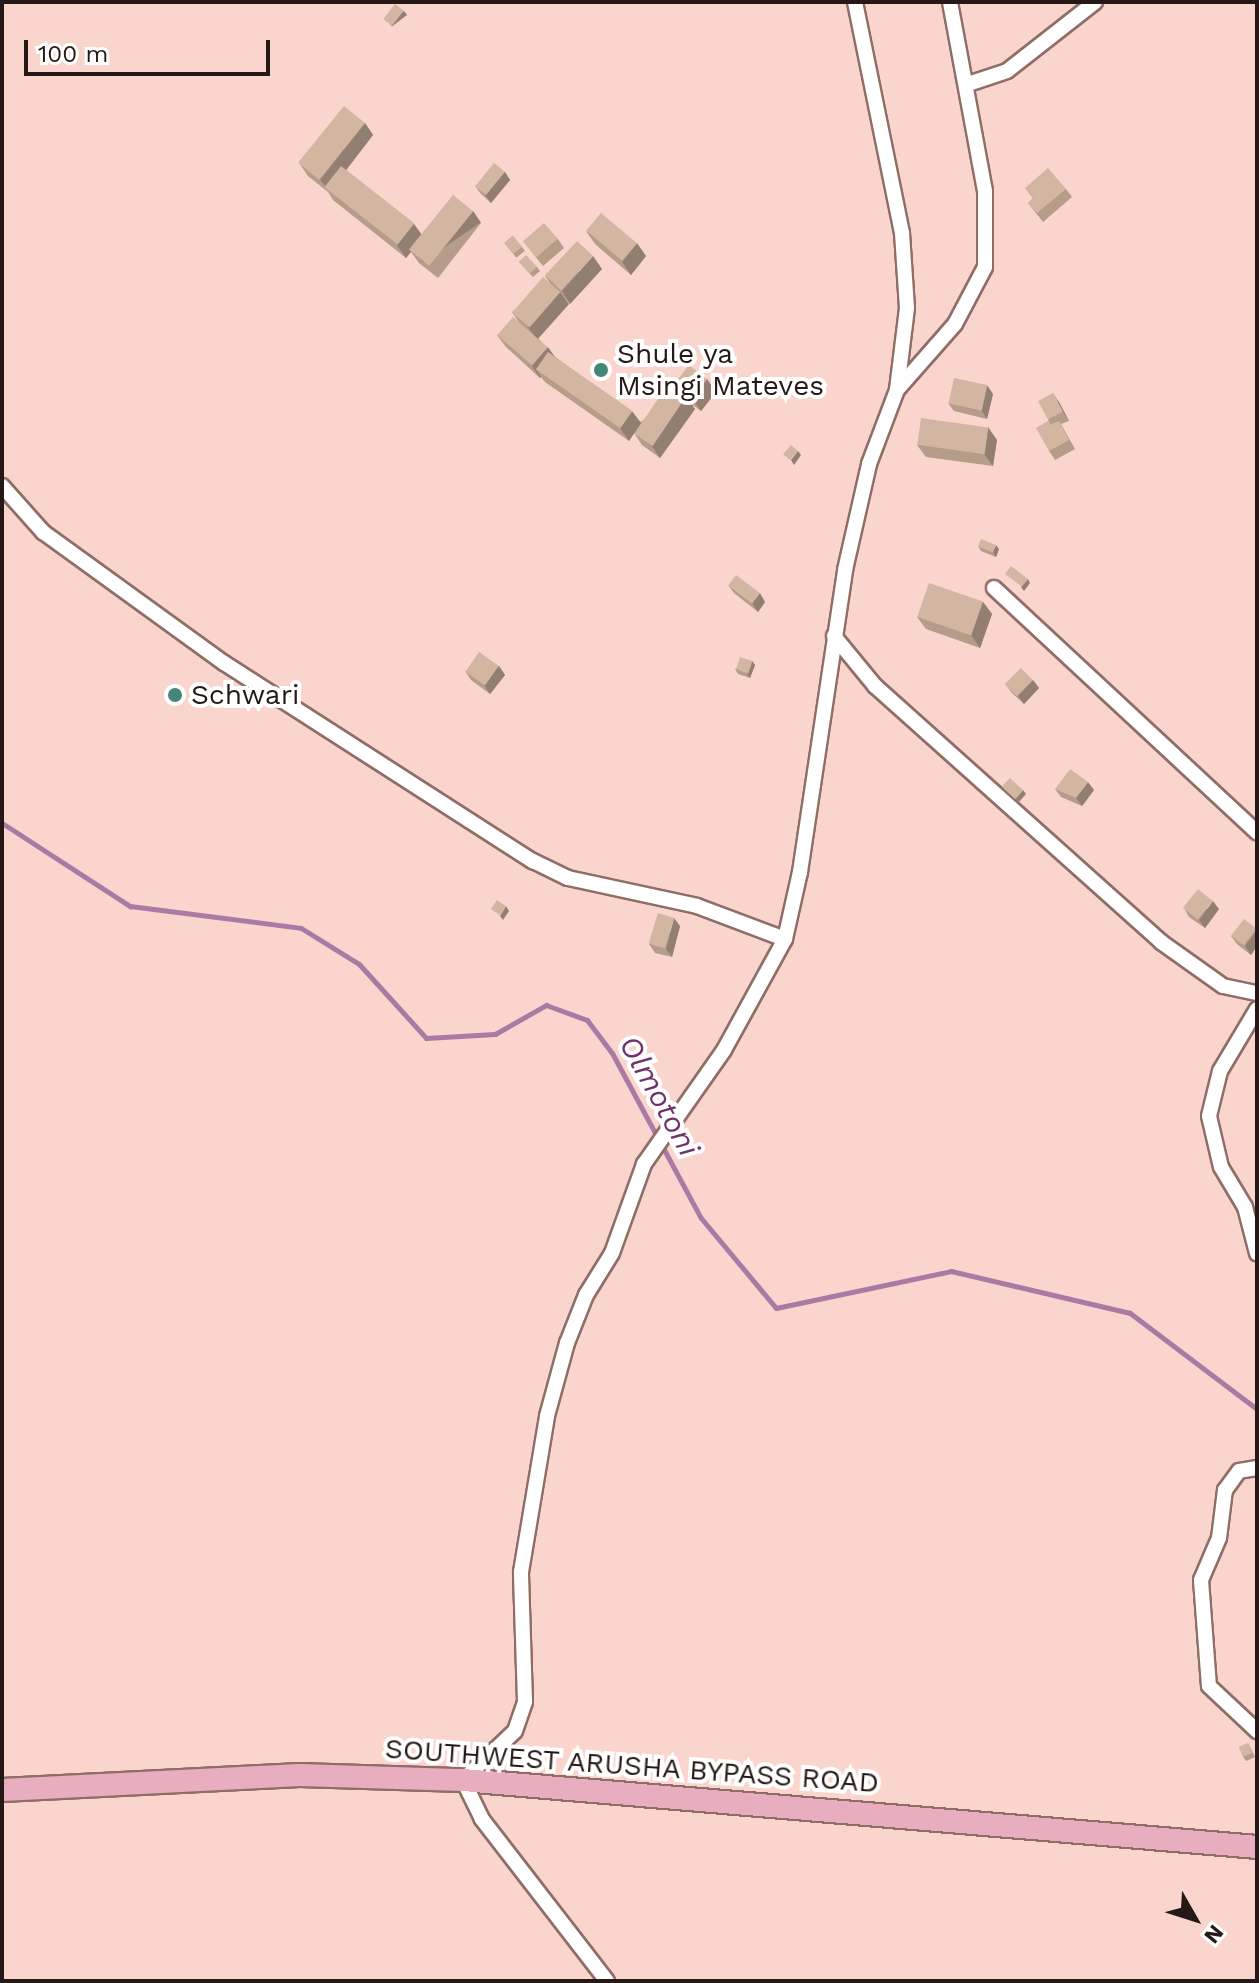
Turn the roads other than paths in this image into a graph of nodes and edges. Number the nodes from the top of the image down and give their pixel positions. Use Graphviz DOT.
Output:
graph roads {
  1 [pos="855,2"];
  2 [pos="950,2"];
  3 [pos="1095,2"];
  4 [pos="968,84"];
  5 [pos="897,390"];
  6 [pos="2,486"];
  7 [pos="994,588"];
  8 [pos="834,636"];
  9 [pos="1257,832"];
  10 [pos="785,939"];
  11 [pos="1257,993"];
  12 [pos="1257,1009"];
  13 [pos="1257,1253"];
  14 [pos="1257,1468"];
  15 [pos="1257,1731"];
  16 [pos="463,1780"];
  17 [pos="2,1790"];
  18 [pos="1257,1847"];
  19 [pos="607,1981"];
  1 -- 5 [label="street"];
  2 -- 4 [label="street"];
  3 -- 4 [label="street"];
  4 -- 5 [label="street"];
  5 -- 8 [label="street"];
  6 -- 10 [label="street"];
  7 -- 9 [label="street"];
  8 -- 10 [label="street"];
  8 -- 11 [label="street"];
  10 -- 16 [label="street"];
  12 -- 13 [label="street"];
  14 -- 15 [label="street"];
  16 -- 17 [label="main road, SOUTHWEST ARUSHA BYPASS ROAD"];
  16 -- 18 [label="main road, SOUTHWEST ARUSHA BYPASS ROAD"];
  16 -- 19 [label="street"];
}
